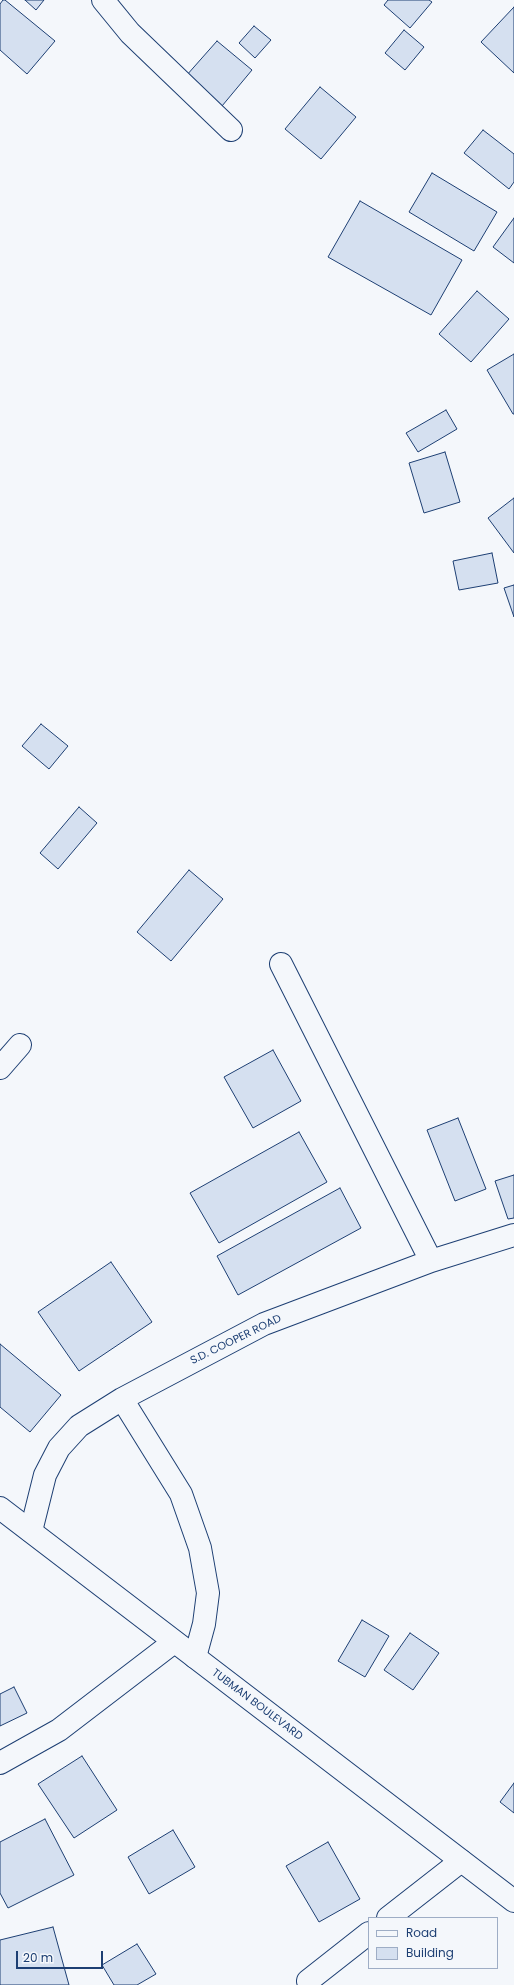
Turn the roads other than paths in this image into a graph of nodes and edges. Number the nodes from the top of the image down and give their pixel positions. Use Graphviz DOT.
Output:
graph roads {
  1 [pos="103,0"];
  2 [pos="231,130"];
  3 [pos="281,964"];
  4 [pos="20,1045"];
  5 [pos="0,1068"];
  6 [pos="514,1235"];
  7 [pos="431,1261"];
  8 [pos="122,1399"];
  9 [pos="0,1508"];
  10 [pos="31,1531"];
  11 [pos="174,1642"];
  12 [pos="195,1657"];
  13 [pos="0,1763"];
  14 [pos="462,1861"];
  15 [pos="514,1901"];
  16 [pos="389,1917"];
  17 [pos="368,1934"];
  18 [pos="308,1981"];
  1 -- 2 [label="main road"];
  3 -- 7 [label="main road"];
  4 -- 5 [label="main road"];
  6 -- 7 [label="main road, S.D. COOPER ROAD"];
  7 -- 8 [label="main road, S.D. COOPER ROAD"];
  8 -- 10 [label="main road, S.D. COOPER ROAD"];
  8 -- 12 [label="main road"];
  9 -- 10 [label="main road, TUBMAN BOULEVARD"];
  10 -- 11 [label="main road, TUBMAN BOULEVARD"];
  11 -- 12 [label="main road, TUBMAN BOULEVARD"];
  11 -- 13 [label="main road"];
  12 -- 14 [label="main road, TUBMAN BOULEVARD"];
  14 -- 15 [label="main road, TUBMAN BOULEVARD"];
  14 -- 16 [label="main road"];
  17 -- 18 [label="main road"];
}
